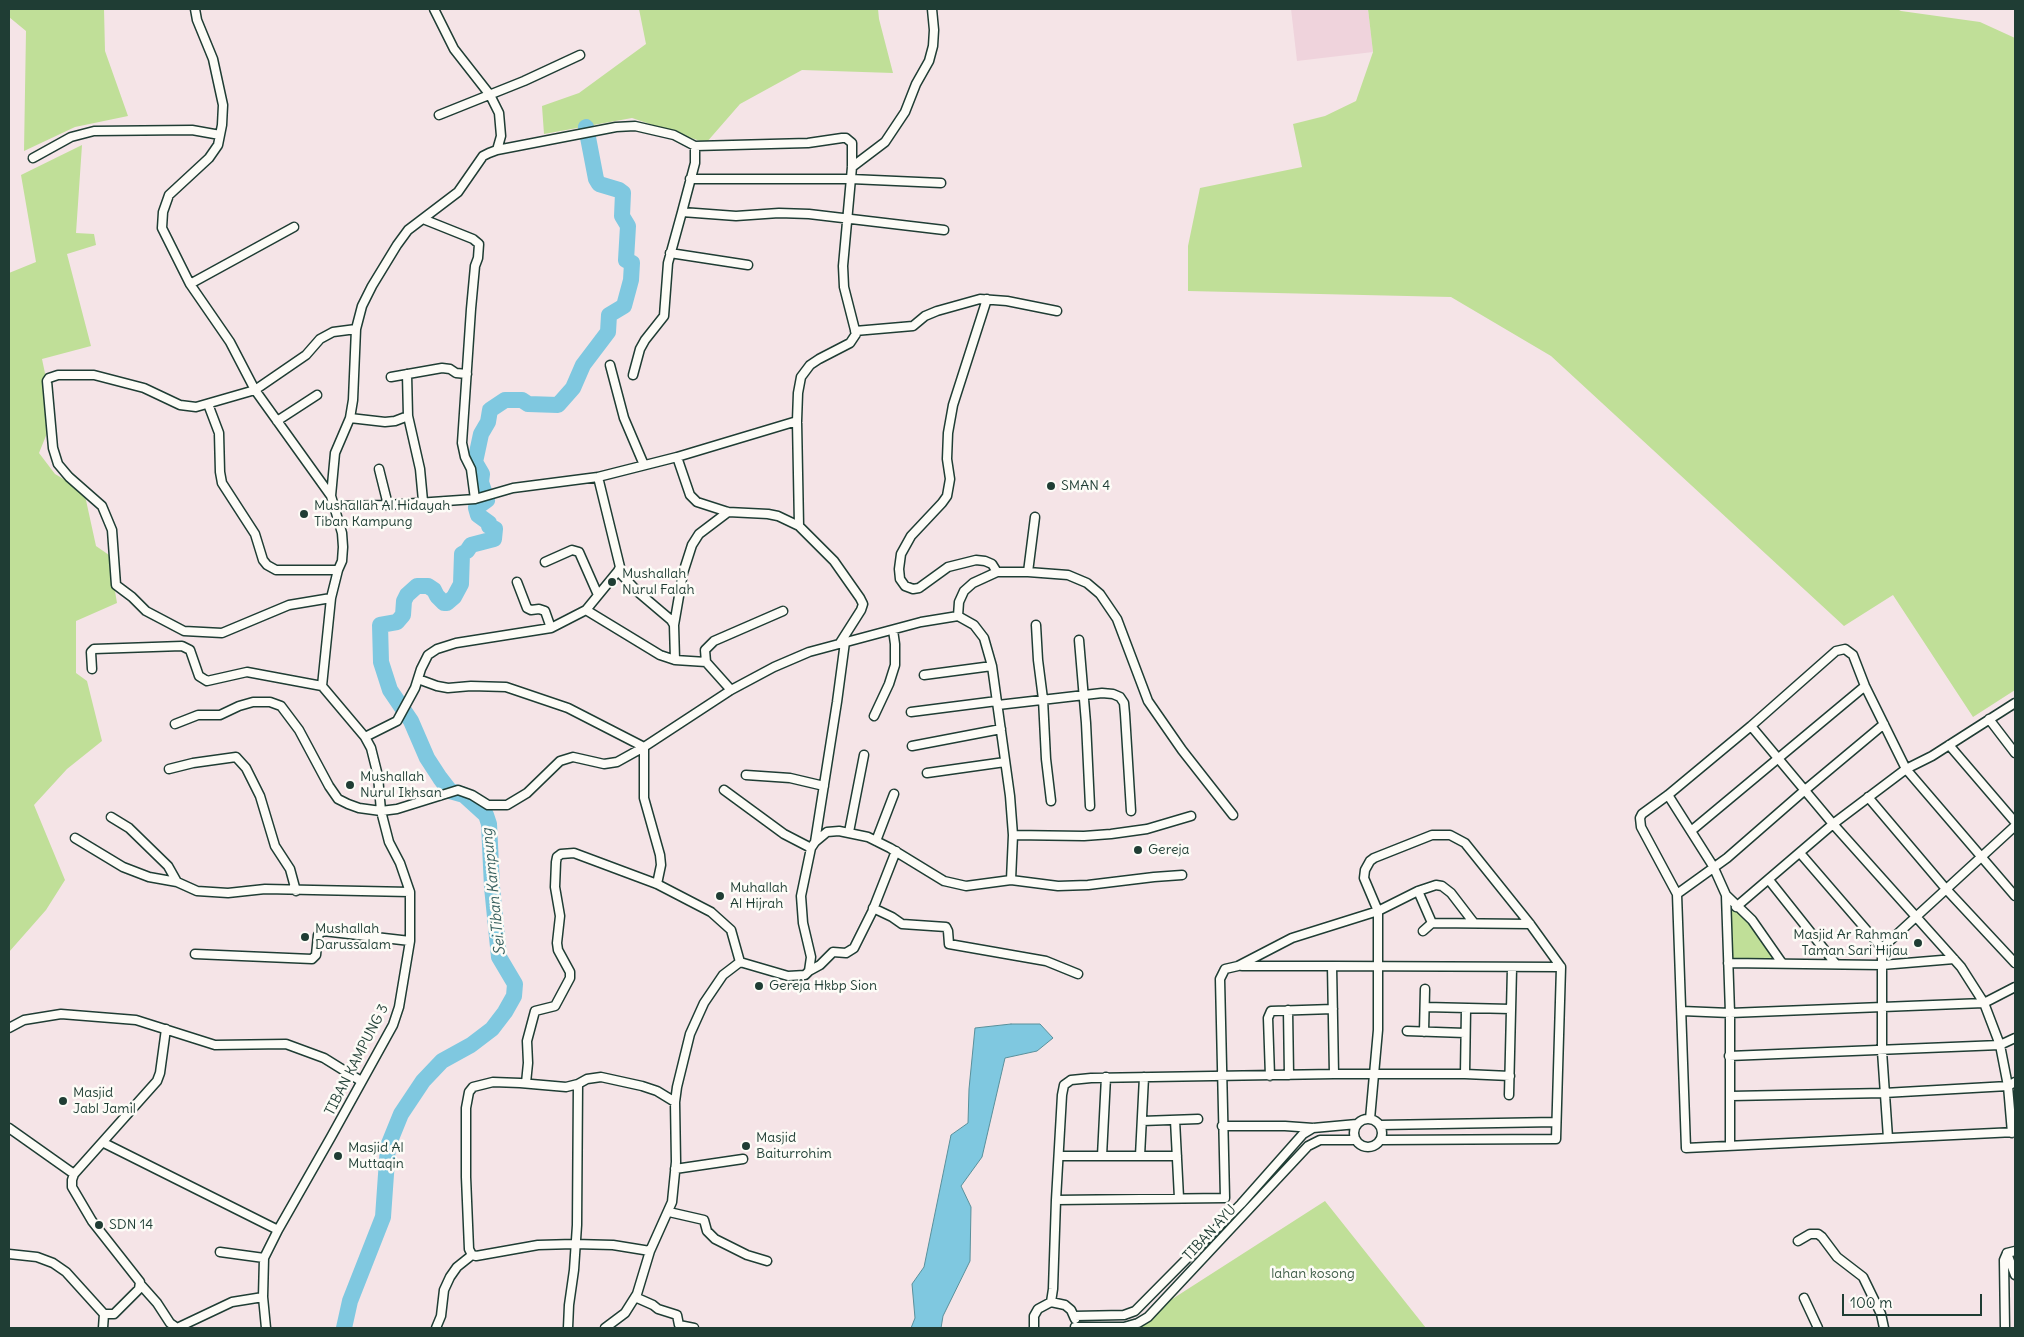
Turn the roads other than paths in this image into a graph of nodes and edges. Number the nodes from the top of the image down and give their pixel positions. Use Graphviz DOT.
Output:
graph roads {
  1 [pos="195,9"];
  2 [pos="434,9"];
  3 [pos="932,9"];
  4 [pos="580,55"];
  5 [pos="490,95"];
  6 [pos="439,115"];
  7 [pos="220,135"];
  8 [pos="695,146"];
  9 [pos="497,150"];
  10 [pos="33,158"];
  11 [pos="852,167"];
  12 [pos="690,179"];
  13 [pos="851,179"];
  14 [pos="942,183"];
  15 [pos="682,212"];
  16 [pos="423,219"];
  17 [pos="849,219"];
  18 [pos="294,227"];
  19 [pos="944,230"];
  20 [pos="670,254"];
  21 [pos="748,264"];
  22 [pos="190,284"];
  23 [pos="987,300"];
  24 [pos="1057,311"];
  25 [pos="356,329"];
  26 [pos="855,331"];
  27 [pos="610,365"];
  28 [pos="407,374"];
  29 [pos="467,374"];
  30 [pos="633,374"];
  31 [pos="391,377"];
  32 [pos="255,390"];
  33 [pos="317,395"];
  34 [pos="208,404"];
  35 [pos="408,416"];
  36 [pos="350,418"];
  37 [pos="277,421"];
  38 [pos="797,421"];
  39 [pos="677,457"];
  40 [pos="644,465"];
  41 [pos="379,470"];
  42 [pos="598,477"];
  43 [pos="331,496"];
  44 [pos="478,498"];
  45 [pos="423,502"];
  46 [pos="335,506"];
  47 [pos="388,506"];
  48 [pos="728,512"];
  49 [pos="1035,517"];
  50 [pos="799,526"];
  51 [pos="545,562"];
  52 [pos="338,570"];
  53 [pos="618,571"];
  54 [pos="997,572"];
  55 [pos="1028,572"];
  56 [pos="517,582"];
  57 [pos="598,595"];
  58 [pos="331,598"];
  59 [pos="586,610"];
  60 [pos="783,611"];
  61 [pos="958,616"];
  62 [pos="674,625"];
  63 [pos="1036,625"];
  64 [pos="551,628"];
  65 [pos="893,630"];
  66 [pos="1079,640"];
  67 [pos="842,642"];
  68 [pos="675,660"];
  69 [pos="706,662"];
  70 [pos="992,666"];
  71 [pos="92,669"];
  72 [pos="924,675"];
  73 [pos="418,679"];
  74 [pos="322,686"];
  75 [pos="1865,686"];
  76 [pos="731,690"];
  77 [pos="1083,695"];
  78 [pos="1043,699"];
  79 [pos="998,703"];
  80 [pos="2015,703"];
  81 [pos="911,712"];
  82 [pos="874,716"];
  83 [pos="1989,719"];
  84 [pos="175,724"];
  85 [pos="1884,724"];
  86 [pos="1751,726"];
  87 [pos="1001,729"];
  88 [pos="366,737"];
  89 [pos="1949,745"];
  90 [pos="912,746"];
  91 [pos="644,747"];
  92 [pos="2015,753"];
  93 [pos="864,754"];
  94 [pos="1778,757"];
  95 [pos="1005,762"];
  96 [pos="169,769"];
  97 [pos="1906,769"];
  98 [pos="927,773"];
  99 [pos="746,775"];
  100 [pos="824,786"];
  101 [pos="724,790"];
  102 [pos="1805,790"];
  103 [pos="894,794"];
  104 [pos="1668,795"];
  105 [pos="1868,797"];
  106 [pos="1051,800"];
  107 [pos="1090,806"];
  108 [pos="381,811"];
  109 [pos="1131,811"];
  110 [pos="1234,815"];
  111 [pos="111,816"];
  112 [pos="1191,816"];
  113 [pos="2015,822"];
  114 [pos="1833,824"];
  115 [pos="2015,826"];
  116 [pos="1691,831"];
  117 [pos="849,832"];
  118 [pos="1013,835"];
  119 [pos="75,838"];
  120 [pos="876,841"];
  121 [pos="813,845"];
  122 [pos="896,851"];
  123 [pos="1800,853"];
  124 [pos="1981,858"];
  125 [pos="1714,866"];
  126 [pos="1182,876"];
  127 [pos="1011,880"];
  128 [pos="1769,880"];
  129 [pos="177,882"];
  130 [pos="657,884"];
  131 [pos="1946,889"];
  132 [pos="296,891"];
  133 [pos="1418,891"];
  134 [pos="410,892"];
  135 [pos="1677,894"];
  136 [pos="1726,895"];
  137 [pos="2015,896"];
  138 [pos="1736,907"];
  139 [pos="873,908"];
  140 [pos="1378,910"];
  141 [pos="1915,917"];
  142 [pos="1474,923"];
  143 [pos="1432,924"];
  144 [pos="1530,924"];
  145 [pos="1423,931"];
  146 [pos="410,941"];
  147 [pos="1882,948"];
  148 [pos="196,954"];
  149 [pos="1954,959"];
  150 [pos="740,962"];
  151 [pos="1728,963"];
  152 [pos="1782,963"];
  153 [pos="1835,963"];
  154 [pos="2015,963"];
  155 [pos="1379,965"];
  156 [pos="1882,965"];
  157 [pos="1238,966"];
  158 [pos="1332,966"];
  159 [pos="1560,967"];
  160 [pos="1512,968"];
  161 [pos="809,971"];
  162 [pos="1078,974"];
  163 [pos="2015,987"];
  164 [pos="1425,989"];
  165 [pos="1984,1003"];
  166 [pos="1425,1007"];
  167 [pos="1883,1007"];
  168 [pos="1333,1009"];
  169 [pos="1466,1009"];
  170 [pos="1511,1009"];
  171 [pos="1288,1010"];
  172 [pos="1682,1011"];
  173 [pos="1730,1013"];
  174 [pos="9,1028"];
  175 [pos="166,1029"];
  176 [pos="1407,1031"];
  177 [pos="1424,1032"];
  178 [pos="1465,1033"];
  179 [pos="2015,1038"];
  180 [pos="2000,1045"];
  181 [pos="1882,1051"];
  182 [pos="1730,1056"];
  183 [pos="1334,1074"];
  184 [pos="1465,1074"];
  185 [pos="1289,1075"];
  186 [pos="1376,1075"];
  187 [pos="1270,1076"];
  188 [pos="1510,1076"];
  189 [pos="1106,1077"];
  190 [pos="1144,1077"];
  191 [pos="1222,1077"];
  192 [pos="361,1081"];
  193 [pos="526,1083"];
  194 [pos="578,1084"];
  195 [pos="2012,1084"];
  196 [pos="1884,1093"];
  197 [pos="1509,1095"];
  198 [pos="1730,1096"];
  199 [pos="675,1102"];
  200 [pos="1198,1119"];
  201 [pos="1370,1119"];
  202 [pos="1176,1120"];
  203 [pos="1142,1121"];
  204 [pos="1556,1122"];
  205 [pos="1357,1124"];
  206 [pos="1380,1125"];
  207 [pos="1222,1126"];
  208 [pos="9,1128"];
  209 [pos="1313,1128"];
  210 [pos="2014,1133"];
  211 [pos="1888,1138"];
  212 [pos="1356,1140"];
  213 [pos="1381,1140"];
  214 [pos="104,1142"];
  215 [pos="1730,1144"];
  216 [pos="1059,1156"];
  217 [pos="1102,1156"];
  218 [pos="1140,1156"];
  219 [pos="1176,1156"];
  220 [pos="743,1159"];
  221 [pos="675,1169"];
  222 [pos="74,1174"];
  223 [pos="1179,1198"];
  224 [pos="1224,1198"];
  225 [pos="1056,1200"];
  226 [pos="1241,1204"];
  227 [pos="669,1212"];
  228 [pos="278,1230"];
  229 [pos="1798,1241"];
  230 [pos="574,1244"];
  231 [pos="650,1251"];
  232 [pos="2015,1251"];
  233 [pos="220,1252"];
  234 [pos="2007,1253"];
  235 [pos="9,1254"];
  236 [pos="472,1255"];
  237 [pos="264,1258"];
  238 [pos="767,1261"];
  239 [pos="2015,1275"];
  240 [pos="141,1285"];
  241 [pos="263,1297"];
  242 [pos="635,1297"];
  243 [pos="1804,1298"];
  244 [pos="1051,1302"];
  245 [pos="104,1314"];
  246 [pos="1074,1316"];
  247 [pos="608,1327"];
  248 [pos="103,1328"];
  249 [pos="266,1328"];
  250 [pos="436,1328"];
  251 [pos="568,1328"];
  252 [pos="694,1328"];
  253 [pos="1034,1328"];
  254 [pos="1075,1328"];
  255 [pos="1818,1328"];
  256 [pos="1884,1328"];
  257 [pos="2004,1328"];
  1 -- 7 [label="street"];
  2 -- 5 [label="street"];
  3 -- 11 [label="street"];
  4 -- 5 [label="street"];
  5 -- 6 [label="street"];
  5 -- 9 [label="street"];
  7 -- 10 [label="street"];
  7 -- 22 [label="street"];
  8 -- 9 [label="street"];
  8 -- 11 [label="street"];
  8 -- 12 [label="street"];
  9 -- 16 [label="street"];
  11 -- 13 [label="street"];
  12 -- 13 [label="street"];
  12 -- 15 [label="street"];
  13 -- 14 [label="street"];
  13 -- 17 [label="street"];
  15 -- 17 [label="street"];
  15 -- 20 [label="street"];
  16 -- 25 [label="street"];
  16 -- 29 [label="street"];
  17 -- 19 [label="street"];
  17 -- 26 [label="street"];
  18 -- 22 [label="street"];
  20 -- 21 [label="street"];
  20 -- 30 [label="street"];
  22 -- 32 [label="street"];
  23 -- 24 [label="street"];
  23 -- 26 [label="street"];
  23 -- 54 [label="street"];
  25 -- 32 [label="street"];
  25 -- 36 [label="street"];
  26 -- 38 [label="street"];
  27 -- 40 [label="street"];
  28 -- 29 [label="street"];
  28 -- 31 [label="street"];
  28 -- 35 [label="street"];
  29 -- 44 [label="street"];
  32 -- 34 [label="street"];
  32 -- 37 [label="street"];
  33 -- 37 [label="street"];
  34 -- 52 [label="street"];
  34 -- 58 [label="street"];
  35 -- 36 [label="street"];
  35 -- 45 [label="street"];
  36 -- 43 [label="street"];
  37 -- 43 [label="street"];
  38 -- 39 [label="street"];
  38 -- 50 [label="street"];
  39 -- 40 [label="street"];
  39 -- 48 [label="street"];
  40 -- 42 [label="street"];
  41 -- 47 [label="street"];
  42 -- 44 [label="street"];
  42 -- 53 [label="street"];
  43 -- 46 [label="street"];
  44 -- 45 [label="street"];
  45 -- 47 [label="street"];
  46 -- 47 [label="street"];
  46 -- 52 [label="street"];
  48 -- 50 [label="street"];
  48 -- 62 [label="street"];
  49 -- 55 [label="street"];
  50 -- 67 [label="street"];
  51 -- 57 [label="street"];
  52 -- 58 [label="street"];
  53 -- 57 [label="street"];
  53 -- 62 [label="street"];
  54 -- 55 [label="street"];
  54 -- 61 [label="street"];
  55 -- 110 [label="street"];
  56 -- 64 [label="street"];
  57 -- 59 [label="street"];
  58 -- 74 [label="street"];
  59 -- 64 [label="street"];
  59 -- 68 [label="street"];
  60 -- 69 [label="street"];
  61 -- 65 [label="street"];
  61 -- 70 [label="street"];
  62 -- 68 [label="street"];
  63 -- 78 [label="street"];
  64 -- 73 [label="street"];
  65 -- 67 [label="street"];
  65 -- 82 [label="street"];
  66 -- 77 [label="street"];
  67 -- 76 [label="street"];
  67 -- 100 [label="street"];
  68 -- 69 [label="street"];
  69 -- 76 [label="street"];
  70 -- 72 [label="street"];
  70 -- 79 [label="street"];
  71 -- 74 [label="street"];
  73 -- 88 [label="street"];
  73 -- 91 [label="street"];
  74 -- 88 [label="street, TIBAN KAMPUNG 3"];
  75 -- 85 [label="street"];
  75 -- 86 [label="street"];
  75 -- 94 [label="street"];
  76 -- 91 [label="street"];
  77 -- 78 [label="street"];
  77 -- 107 [label="street"];
  77 -- 109 [label="street"];
  78 -- 79 [label="street"];
  78 -- 106 [label="street"];
  79 -- 81 [label="street"];
  79 -- 87 [label="street"];
  80 -- 83 [label="street"];
  83 -- 89 [label="street"];
  83 -- 92 [label="street"];
  84 -- 108 [label="street"];
  85 -- 97 [label="street"];
  85 -- 102 [label="street"];
  86 -- 94 [label="street"];
  86 -- 104 [label="street"];
  87 -- 90 [label="street"];
  87 -- 95 [label="street"];
  88 -- 108 [label="street, TIBAN KAMPUNG 3"];
  89 -- 97 [label="street"];
  89 -- 113 [label="street"];
  91 -- 108 [label="street"];
  91 -- 130 [label="street"];
  93 -- 117 [label="street"];
  94 -- 102 [label="street"];
  94 -- 116 [label="street"];
  95 -- 98 [label="street"];
  95 -- 118 [label="street"];
  96 -- 132 [label="street"];
  97 -- 105 [label="street"];
  97 -- 124 [label="street"];
  99 -- 100 [label="street"];
  100 -- 121 [label="street"];
  101 -- 121 [label="street"];
  102 -- 114 [label="street"];
  102 -- 125 [label="street"];
  103 -- 120 [label="street"];
  104 -- 116 [label="street"];
  104 -- 135 [label="street"];
  105 -- 114 [label="street"];
  105 -- 131 [label="street"];
  108 -- 134 [label="street, TIBAN KAMPUNG 3"];
  111 -- 129 [label="street"];
  112 -- 118 [label="street"];
  114 -- 123 [label="street"];
  114 -- 141 [label="street"];
  115 -- 124 [label="street"];
  116 -- 125 [label="street"];
  117 -- 120 [label="street"];
  117 -- 121 [label="street"];
  118 -- 127 [label="street"];
  119 -- 129 [label="street"];
  120 -- 122 [label="street"];
  121 -- 161 [label="street"];
  122 -- 127 [label="street"];
  122 -- 139 [label="street"];
  123 -- 128 [label="street"];
  123 -- 147 [label="street"];
  124 -- 131 [label="street"];
  124 -- 137 [label="street"];
  125 -- 135 [label="street"];
  125 -- 136 [label="street"];
  126 -- 127 [label="street"];
  128 -- 138 [label="street"];
  128 -- 153 [label="street"];
  129 -- 132 [label="street"];
  130 -- 150 [label="street"];
  130 -- 193 [label="street"];
  131 -- 141 [label="street"];
  131 -- 154 [label="street"];
  132 -- 134 [label="street"];
  133 -- 140 [label="street"];
  133 -- 142 [label="street"];
  133 -- 143 [label="street"];
  134 -- 146 [label="street, TIBAN KAMPUNG 3"];
  135 -- 172 [label="street"];
  136 -- 138 [label="street"];
  136 -- 151 [label="street"];
  138 -- 152 [label="street"];
  139 -- 161 [label="street"];
  139 -- 162 [label="street"];
  140 -- 144 [label="street"];
  140 -- 155 [label="street"];
  140 -- 157 [label="street"];
  141 -- 147 [label="street"];
  141 -- 149 [label="street"];
  142 -- 143 [label="street"];
  142 -- 144 [label="street"];
  143 -- 145 [label="street"];
  144 -- 159 [label="street"];
  146 -- 148 [label="street"];
  146 -- 192 [label="street, TIBAN KAMPUNG 3"];
  147 -- 156 [label="street"];
  149 -- 156 [label="street"];
  149 -- 165 [label="street"];
  150 -- 161 [label="street"];
  150 -- 199 [label="street"];
  151 -- 152 [label="street"];
  151 -- 173 [label="street"];
  152 -- 153 [label="street"];
  153 -- 156 [label="street"];
  155 -- 158 [label="street"];
  155 -- 160 [label="street"];
  155 -- 186 [label="street"];
  156 -- 167 [label="street"];
  157 -- 158 [label="street"];
  157 -- 191 [label="street"];
  158 -- 168 [label="street"];
  159 -- 160 [label="street"];
  159 -- 204 [label="street"];
  160 -- 170 [label="street"];
  163 -- 165 [label="street"];
  164 -- 166 [label="street"];
  165 -- 167 [label="street"];
  165 -- 180 [label="street"];
  166 -- 169 [label="street"];
  166 -- 177 [label="street"];
  167 -- 173 [label="street"];
  167 -- 181 [label="street"];
  168 -- 171 [label="street"];
  168 -- 183 [label="street"];
  169 -- 170 [label="street"];
  169 -- 178 [label="street"];
  170 -- 188 [label="street"];
  171 -- 185 [label="street"];
  171 -- 187 [label="street"];
  172 -- 173 [label="street"];
  172 -- 215 [label="street"];
  173 -- 182 [label="street"];
  174 -- 175 [label="street"];
  175 -- 192 [label="street"];
  175 -- 214 [label="street"];
  176 -- 177 [label="street"];
  177 -- 178 [label="street"];
  178 -- 184 [label="street"];
  179 -- 180 [label="street"];
  180 -- 181 [label="street"];
  180 -- 195 [label="street"];
  181 -- 182 [label="street"];
  181 -- 196 [label="street"];
  182 -- 198 [label="street"];
  183 -- 185 [label="street"];
  183 -- 186 [label="street"];
  184 -- 186 [label="street"];
  184 -- 188 [label="street"];
  185 -- 187 [label="street"];
  186 -- 201 [label="street"];
  187 -- 191 [label="street"];
  188 -- 197 [label="street"];
  189 -- 190 [label="street"];
  189 -- 216 [label="street"];
  189 -- 217 [label="street"];
  190 -- 191 [label="street"];
  190 -- 203 [label="street"];
  191 -- 207 [label="street"];
  192 -- 228 [label="street, TIBAN KAMPUNG 3"];
  193 -- 194 [label="street"];
  193 -- 236 [label="street"];
  194 -- 199 [label="street"];
  194 -- 230 [label="street"];
  195 -- 196 [label="street"];
  195 -- 210 [label="street"];
  196 -- 198 [label="street"];
  196 -- 211 [label="street"];
  198 -- 215 [label="street"];
  199 -- 221 [label="street"];
  200 -- 202 [label="street"];
  201 -- 205 [label="street"];
  201 -- 206 [label="street"];
  202 -- 203 [label="street"];
  202 -- 219 [label="street"];
  203 -- 218 [label="street"];
  204 -- 206 [label="street"];
  204 -- 213 [label="street"];
  205 -- 209 [label="street"];
  205 -- 212 [label="street"];
  206 -- 213 [label="street"];
  207 -- 209 [label="street"];
  207 -- 224 [label="street"];
  208 -- 222 [label="street"];
  209 -- 226 [label="street, TIBAN AYU"];
  210 -- 211 [label="street"];
  211 -- 215 [label="street"];
  212 -- 213 [label="street"];
  212 -- 254 [label="street, TIBAN AYU"];
  214 -- 222 [label="street"];
  214 -- 228 [label="street"];
  216 -- 217 [label="street"];
  216 -- 225 [label="street"];
  217 -- 218 [label="street"];
  218 -- 219 [label="street"];
  219 -- 223 [label="street"];
  220 -- 221 [label="street"];
  221 -- 227 [label="street"];
  222 -- 240 [label="street"];
  223 -- 224 [label="street"];
  223 -- 225 [label="street"];
  224 -- 226 [label="street"];
  225 -- 244 [label="street"];
  226 -- 246 [label="street, TIBAN AYU"];
  227 -- 231 [label="street"];
  227 -- 238 [label="street"];
  228 -- 237 [label="street, TIBAN KAMPUNG 3"];
  229 -- 256 [label="street"];
  230 -- 231 [label="street"];
  230 -- 236 [label="street"];
  230 -- 251 [label="street"];
  231 -- 242 [label="street"];
  232 -- 234 [label="street"];
  233 -- 237 [label="street"];
  234 -- 239 [label="street"];
  234 -- 257 [label="street"];
  235 -- 245 [label="street"];
  236 -- 250 [label="street"];
  237 -- 241 [label="street, TIBAN KAMPUNG 3"];
  240 -- 241 [label="street"];
  240 -- 245 [label="street"];
  241 -- 249 [label="street, TIBAN KAMPUNG 3"];
  242 -- 247 [label="street"];
  242 -- 252 [label="street"];
  243 -- 255 [label="street"];
  244 -- 246 [label="street"];
  244 -- 253 [label="street"];
  245 -- 248 [label="street"];
  246 -- 254 [label="street, TIBAN AYU"];
}
